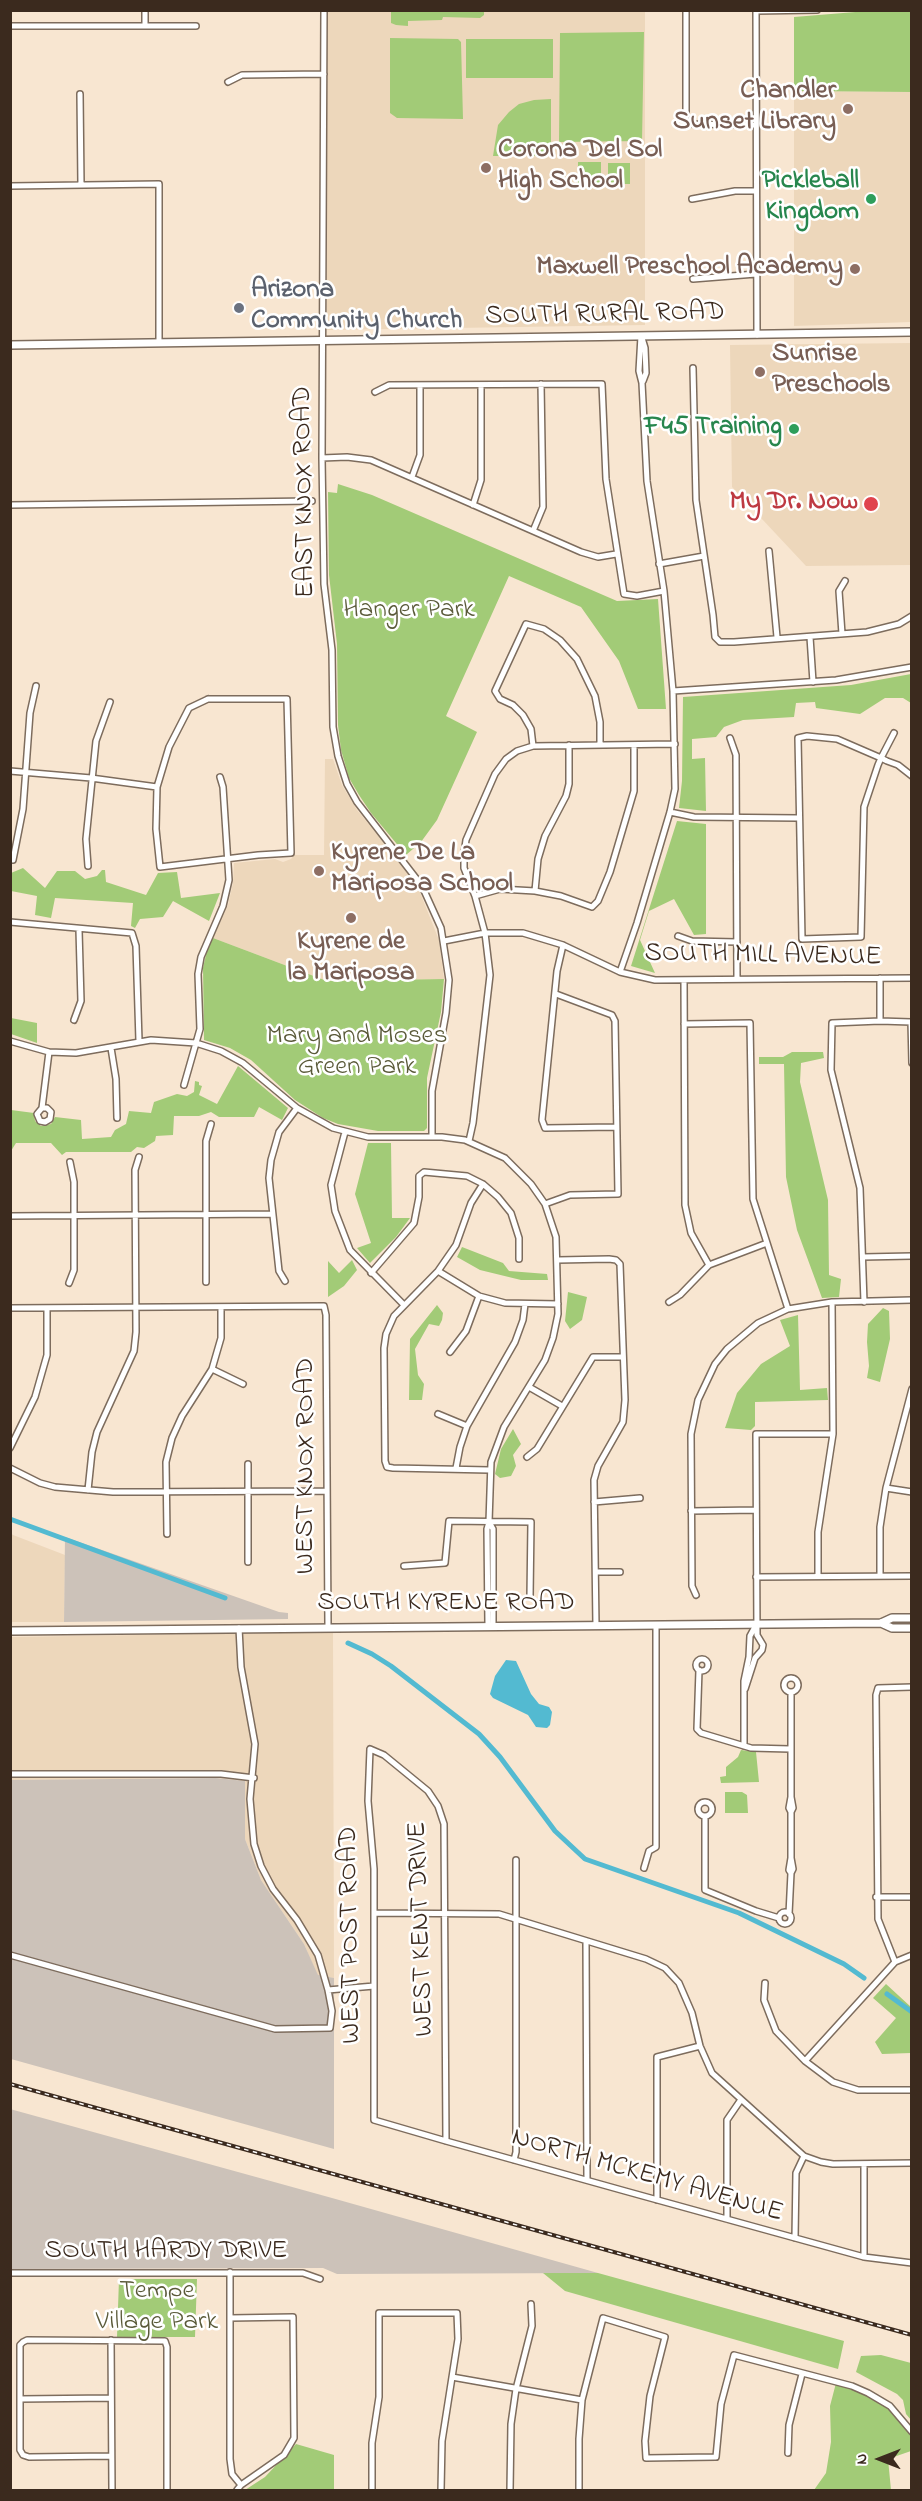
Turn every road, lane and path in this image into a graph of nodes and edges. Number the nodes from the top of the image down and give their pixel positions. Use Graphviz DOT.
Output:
graph roads {
  1 [pos="145,10"];
  2 [pos="324,10"];
  3 [pos="686,10"];
  4 [pos="817,10"];
  5 [pos="756,11"];
  6 [pos="145,25"];
  7 [pos="10,26"];
  8 [pos="196,26"];
  9 [pos="324,74"];
  10 [pos="228,82"];
  11 [pos="81,94"];
  12 [pos="755,125"];
  13 [pos="81,185"];
  14 [pos="10,186"];
  15 [pos="756,191"];
  16 [pos="692,199"];
  17 [pos="756,274"];
  18 [pos="693,279"];
  19 [pos="912,333"];
  20 [pos="757,335"];
  21 [pos="641,336"];
  22 [pos="323,340"];
  23 [pos="159,343"];
  24 [pos="10,345"];
  25 [pos="693,368"];
  26 [pos="541,384"];
  27 [pos="420,385"];
  28 [pos="481,385"];
  29 [pos="375,392"];
  30 [pos="322,458"];
  31 [pos="412,477"];
  32 [pos="312,501"];
  33 [pos="10,505"];
  34 [pos="473,505"];
  35 [pos="533,531"];
  36 [pos="769,551"];
  37 [pos="616,554"];
  38 [pos="704,556"];
  39 [pos="659,564"];
  40 [pos="844,581"];
  41 [pos="664,591"];
  42 [pos="912,616"];
  43 [pos="842,634"];
  44 [pos="777,637"];
  45 [pos="810,637"];
  46 [pos="912,667"];
  47 [pos="813,682"];
  48 [pos="36,687"];
  49 [pos="674,691"];
  50 [pos="110,702"];
  51 [pos="894,733"];
  52 [pos="730,738"];
  53 [pos="600,744"];
  54 [pos="675,744"];
  55 [pos="634,745"];
  56 [pos="533,746"];
  57 [pos="569,746"];
  58 [pos="881,758"];
  59 [pos="10,771"];
  60 [pos="26,772"];
  61 [pos="912,776"];
  62 [pos="220,777"];
  63 [pos="91,778"];
  64 [pos="157,787"];
  65 [pos="670,812"];
  66 [pos="798,818"];
  67 [pos="736,819"];
  68 [pos="228,858"];
  69 [pos="13,860"];
  70 [pos="88,866"];
  71 [pos="535,891"];
  72 [pos="475,896"];
  73 [pos="10,922"];
  74 [pos="79,930"];
  75 [pos="485,933"];
  76 [pos="678,936"];
  77 [pos="444,941"];
  78 [pos="737,942"];
  79 [pos="562,945"];
  80 [pos="620,972"];
  81 [pos="880,978"];
  82 [pos="912,978"];
  83 [pos="737,979"];
  84 [pos="684,980"];
  85 [pos="555,994"];
  86 [pos="74,1020"];
  87 [pos="880,1021"];
  88 [pos="911,1022"];
  89 [pos="684,1024"];
  90 [pos="10,1041"];
  91 [pos="139,1041"];
  92 [pos="196,1043"];
  93 [pos="111,1048"];
  94 [pos="49,1052"];
  95 [pos="912,1063"];
  96 [pos="184,1085"];
  97 [pos="42,1108"];
  98 [pos="297,1108"];
  99 [pos="117,1118"];
  100 [pos="211,1124"];
  101 [pos="616,1127"];
  102 [pos="345,1132"];
  103 [pos="432,1137"];
  104 [pos="469,1141"];
  105 [pos="140,1157"];
  106 [pos="70,1162"];
  107 [pos="483,1184"];
  108 [pos="545,1204"];
  109 [pos="272,1214"];
  110 [pos="206,1215"];
  111 [pos="10,1216"];
  112 [pos="74,1216"];
  113 [pos="135,1216"];
  114 [pos="767,1243"];
  115 [pos="912,1256"];
  116 [pos="863,1257"];
  117 [pos="519,1258"];
  118 [pos="558,1260"];
  119 [pos="709,1265"];
  120 [pos="438,1271"];
  121 [pos="371,1273"];
  122 [pos="206,1281"];
  123 [pos="285,1281"];
  124 [pos="69,1283"];
  125 [pos="480,1296"];
  126 [pos="912,1300"];
  127 [pos="669,1302"];
  128 [pos="832,1302"];
  129 [pos="864,1302"];
  130 [pos="525,1304"];
  131 [pos="558,1304"];
  132 [pos="404,1305"];
  133 [pos="221,1307"];
  134 [pos="10,1308"];
  135 [pos="47,1308"];
  136 [pos="136,1308"];
  137 [pos="788,1309"];
  138 [pos="450,1352"];
  139 [pos="623,1357"];
  140 [pos="212,1370"];
  141 [pos="243,1384"];
  142 [pos="529,1387"];
  143 [pos="912,1389"];
  144 [pos="562,1406"];
  145 [pos="438,1414"];
  146 [pos="904,1414"];
  147 [pos="912,1416"];
  148 [pos="467,1426"];
  149 [pos="833,1434"];
  150 [pos="10,1448"];
  151 [pos="527,1457"];
  152 [pos="248,1464"];
  153 [pos="10,1468"];
  154 [pos="456,1468"];
  155 [pos="489,1470"];
  156 [pos="886,1488"];
  157 [pos="88,1490"];
  158 [pos="166,1491"];
  159 [pos="248,1491"];
  160 [pos="326,1491"];
  161 [pos="912,1492"];
  162 [pos="640,1498"];
  163 [pos="594,1502"];
  164 [pos="756,1510"];
  165 [pos="690,1511"];
  166 [pos="489,1522"];
  167 [pos="167,1534"];
  168 [pos="248,1562"];
  169 [pos="404,1566"];
  170 [pos="596,1572"];
  171 [pos="620,1572"];
  172 [pos="818,1576"];
  173 [pos="880,1576"];
  174 [pos="912,1576"];
  175 [pos="756,1577"];
  176 [pos="696,1595"];
  177 [pos="530,1597"];
  178 [pos="912,1618"];
  179 [pos="757,1623"];
  180 [pos="882,1623"];
  181 [pos="491,1625"];
  182 [pos="656,1625"];
  183 [pos="328,1626"];
  184 [pos="596,1626"];
  185 [pos="912,1628"];
  186 [pos="239,1629"];
  187 [pos="10,1630"];
  188 [pos="699,1670"];
  189 [pos="912,1687"];
  190 [pos="745,1689"];
  191 [pos="791,1692"];
  192 [pos="744,1746"];
  193 [pos="370,1749"];
  194 [pos="790,1749"];
  195 [pos="10,1774"];
  196 [pos="254,1778"];
  197 [pos="705,1816"];
  198 [pos="516,1860"];
  199 [pos="644,1868"];
  200 [pos="876,1897"];
  201 [pos="912,1897"];
  202 [pos="374,1913"];
  203 [pos="445,1913"];
  204 [pos="789,1914"];
  205 [pos="516,1918"];
  206 [pos="779,1918"];
  207 [pos="586,1941"];
  208 [pos="10,1955"];
  209 [pos="912,1955"];
  210 [pos="895,1962"];
  211 [pos="765,1983"];
  212 [pos="374,1986"];
  213 [pos="328,1990"];
  214 [pos="700,2046"];
  215 [pos="806,2061"];
  216 [pos="912,2091"];
  217 [pos="740,2101"];
  218 [pos="374,2120"];
  219 [pos="446,2141"];
  220 [pos="804,2156"];
  221 [pos="514,2160"];
  222 [pos="912,2163"];
  223 [pos="864,2164"];
  224 [pos="587,2180"];
  225 [pos="657,2200"];
  226 [pos="727,2219"];
  227 [pos="795,2238"];
  228 [pos="864,2256"];
  229 [pos="912,2263"];
  230 [pos="230,2272"];
  231 [pos="10,2273"];
  232 [pos="320,2279"];
  233 [pos="531,2304"];
  234 [pos="230,2318"];
  235 [pos="111,2340"];
  236 [pos="802,2374"];
  237 [pos="452,2377"];
  238 [pos="516,2389"];
  239 [pos="111,2398"];
  240 [pos="20,2399"];
  241 [pos="582,2400"];
  242 [pos="912,2432"];
  243 [pos="788,2453"];
  244 [pos="111,2456"];
  245 [pos="239,2488"];
  246 [pos="112,2490"];
  247 [pos="168,2490"];
  248 [pos="372,2490"];
  249 [pos="441,2490"];
  250 [pos="510,2490"];
  251 [pos="579,2490"];
  1 -- 6 [label="street"];
  2 -- 9 [label="street, EAST KNOX ROAD"];
  3 -- 12 [label="street"];
  4 -- 5 [label="street"];
  5 -- 12 [label="street"];
  6 -- 7 [label="street"];
  6 -- 8 [label="street"];
  9 -- 10 [label="street"];
  9 -- 22 [label="street, EAST KNOX ROAD"];
  11 -- 13 [label="street"];
  12 -- 15 [label="street"];
  13 -- 14 [label="street"];
  13 -- 23 [label="street"];
  15 -- 16 [label="street"];
  15 -- 17 [label="street"];
  17 -- 18 [label="street"];
  17 -- 20 [label="street"];
  19 -- 20 [label="main road, SOUTH RURAL ROAD"];
  20 -- 21 [label="main road, SOUTH RURAL ROAD"];
  21 -- 22 [label="main road, SOUTH RURAL ROAD"];
  21 -- 39 [label="street"];
  22 -- 23 [label="main road, SOUTH RURAL ROAD"];
  22 -- 30 [label="street, EAST KNOX ROAD"];
  23 -- 24 [label="main road, SOUTH RURAL ROAD"];
  25 -- 38 [label="street"];
  26 -- 28 [label="street"];
  26 -- 35 [label="street"];
  26 -- 37 [label="street"];
  27 -- 28 [label="street"];
  27 -- 29 [label="street"];
  27 -- 31 [label="street"];
  28 -- 34 [label="street"];
  30 -- 31 [label="street"];
  30 -- 77 [label="street, EAST KNOX ROAD"];
  31 -- 34 [label="street"];
  32 -- 33 [label="street"];
  34 -- 35 [label="street"];
  35 -- 37 [label="street"];
  36 -- 44 [label="street"];
  37 -- 41 [label="street"];
  38 -- 39 [label="street"];
  38 -- 44 [label="street"];
  39 -- 41 [label="street"];
  40 -- 43 [label="street"];
  41 -- 49 [label="street"];
  42 -- 43 [label="street"];
  43 -- 45 [label="street"];
  44 -- 45 [label="street"];
  45 -- 47 [label="street"];
  46 -- 47 [label="street"];
  47 -- 49 [label="street"];
  48 -- 60 [label="street"];
  49 -- 54 [label="street"];
  50 -- 63 [label="street"];
  51 -- 58 [label="street"];
  52 -- 67 [label="street"];
  53 -- 55 [label="street"];
  53 -- 56 [label="street"];
  53 -- 57 [label="street"];
  54 -- 55 [label="street"];
  54 -- 65 [label="street"];
  55 -- 71 [label="street"];
  56 -- 57 [label="street"];
  56 -- 72 [label="street"];
  57 -- 71 [label="street"];
  58 -- 61 [label="street"];
  58 -- 66 [label="street"];
  58 -- 66 [label="street"];
  59 -- 60 [label="street"];
  60 -- 63 [label="street"];
  60 -- 69 [label="street"];
  62 -- 68 [label="street"];
  63 -- 64 [label="street"];
  63 -- 70 [label="street"];
  64 -- 68 [label="street"];
  64 -- 68 [label="street"];
  65 -- 67 [label="street"];
  65 -- 80 [label="street"];
  66 -- 67 [label="street"];
  67 -- 78 [label="street"];
  68 -- 92 [label="street"];
  71 -- 72 [label="street"];
  72 -- 75 [label="street"];
  73 -- 74 [label="street"];
  74 -- 86 [label="street"];
  74 -- 91 [label="street"];
  75 -- 77 [label="street, SOUTH MILL AVENUE"];
  75 -- 79 [label="street, SOUTH MILL AVENUE"];
  75 -- 104 [label="street"];
  76 -- 78 [label="street"];
  77 -- 103 [label="street"];
  78 -- 83 [label="street"];
  79 -- 80 [label="street, SOUTH MILL AVENUE"];
  79 -- 85 [label="street"];
  80 -- 84 [label="street, SOUTH MILL AVENUE"];
  81 -- 82 [label="street, SOUTH MILL AVENUE"];
  81 -- 83 [label="street, SOUTH MILL AVENUE"];
  81 -- 87 [label="street"];
  83 -- 84 [label="street, SOUTH MILL AVENUE"];
  84 -- 89 [label="street"];
  85 -- 101 [label="street"];
  85 -- 101 [label="street"];
  87 -- 88 [label="street"];
  87 -- 116 [label="street"];
  88 -- 95 [label="street"];
  89 -- 114 [label="street"];
  89 -- 119 [label="street"];
  90 -- 94 [label="street"];
  91 -- 92 [label="street"];
  91 -- 93 [label="street"];
  92 -- 96 [label="street"];
  92 -- 98 [label="street"];
  93 -- 94 [label="street"];
  93 -- 99 [label="street"];
  94 -- 97 [label="street"];
  98 -- 102 [label="street"];
  98 -- 109 [label="street"];
  100 -- 110 [label="street"];
  101 -- 108 [label="street"];
  102 -- 103 [label="street"];
  102 -- 121 [label="street"];
  103 -- 104 [label="street"];
  104 -- 108 [label="street"];
  105 -- 113 [label="street"];
  106 -- 112 [label="street"];
  107 -- 117 [label="street"];
  107 -- 120 [label="street"];
  107 -- 121 [label="street"];
  108 -- 118 [label="street"];
  109 -- 110 [label="street"];
  109 -- 123 [label="street"];
  110 -- 113 [label="street"];
  110 -- 122 [label="street"];
  111 -- 112 [label="street"];
  112 -- 113 [label="street"];
  112 -- 124 [label="street"];
  113 -- 136 [label="street"];
  114 -- 119 [label="street"];
  114 -- 137 [label="street"];
  115 -- 116 [label="street"];
  116 -- 129 [label="street"];
  118 -- 131 [label="street"];
  118 -- 139 [label="street"];
  119 -- 127 [label="street"];
  120 -- 125 [label="street"];
  120 -- 132 [label="street"];
  121 -- 132 [label="street"];
  125 -- 130 [label="street"];
  125 -- 138 [label="street"];
  126 -- 129 [label="street"];
  128 -- 129 [label="street"];
  128 -- 137 [label="street"];
  128 -- 149 [label="street"];
  130 -- 131 [label="street"];
  130 -- 148 [label="street"];
  131 -- 142 [label="street"];
  132 -- 154 [label="street"];
  133 -- 136 [label="street"];
  133 -- 140 [label="street"];
  133 -- 160 [label="street, WEST KNOX ROAD"];
  134 -- 135 [label="street"];
  135 -- 136 [label="street"];
  135 -- 150 [label="street"];
  136 -- 157 [label="street"];
  137 -- 165 [label="street"];
  139 -- 144 [label="street"];
  139 -- 163 [label="street"];
  140 -- 141 [label="street"];
  140 -- 158 [label="street"];
  142 -- 144 [label="street"];
  142 -- 155 [label="street"];
  143 -- 146 [label="street"];
  144 -- 151 [label="street"];
  145 -- 148 [label="street"];
  146 -- 147 [label="street"];
  146 -- 156 [label="street"];
  148 -- 154 [label="street"];
  149 -- 164 [label="street"];
  149 -- 172 [label="street"];
  152 -- 159 [label="street"];
  153 -- 157 [label="street"];
  154 -- 155 [label="street"];
  155 -- 166 [label="street"];
  156 -- 161 [label="street"];
  156 -- 173 [label="street"];
  157 -- 158 [label="street"];
  158 -- 159 [label="street"];
  158 -- 167 [label="street"];
  159 -- 160 [label="street"];
  159 -- 168 [label="street"];
  160 -- 183 [label="street, WEST KNOX ROAD"];
  162 -- 163 [label="street"];
  163 -- 170 [label="street"];
  164 -- 165 [label="street"];
  164 -- 175 [label="street"];
  165 -- 176 [label="street"];
  166 -- 169 [label="street"];
  166 -- 177 [label="street"];
  166 -- 181 [label="street"];
  170 -- 171 [label="street"];
  170 -- 184 [label="street"];
  172 -- 173 [label="street"];
  172 -- 175 [label="street"];
  173 -- 174 [label="street"];
  175 -- 179 [label="street"];
  178 -- 180 [label="main road, SOUTH KYRENE ROAD"];
  179 -- 180 [label="main road, SOUTH KYRENE ROAD"];
  179 -- 182 [label="main road, SOUTH KYRENE ROAD"];
  179 -- 190 [label="street"];
  179 -- 190 [label="street"];
  180 -- 185 [label="main road, SOUTH KYRENE ROAD"];
  181 -- 183 [label="main road, SOUTH KYRENE ROAD"];
  181 -- 184 [label="main road, SOUTH KYRENE ROAD"];
  182 -- 184 [label="main road, SOUTH KYRENE ROAD"];
  182 -- 199 [label="street"];
  183 -- 186 [label="main road, SOUTH KYRENE ROAD"];
  186 -- 187 [label="main road, SOUTH KYRENE ROAD"];
  186 -- 196 [label="street"];
  188 -- 192 [label="street"];
  189 -- 200 [label="street"];
  190 -- 192 [label="street"];
  191 -- 194 [label="street"];
  192 -- 194 [label="street"];
  193 -- 202 [label="street, WEST POST ROAD"];
  193 -- 203 [label="street, WEST KENT DRIVE"];
  194 -- 204 [label="street"];
  195 -- 196 [label="street"];
  196 -- 213 [label="street"];
  197 -- 206 [label="street"];
  198 -- 205 [label="street"];
  200 -- 201 [label="street"];
  200 -- 210 [label="street"];
  202 -- 203 [label="street"];
  202 -- 212 [label="street, WEST POST ROAD"];
  203 -- 205 [label="street"];
  203 -- 219 [label="street, WEST KENT DRIVE"];
  204 -- 206 [label="street"];
  204 -- 206 [label="street"];
  205 -- 207 [label="street"];
  205 -- 221 [label="street"];
  207 -- 214 [label="street"];
  207 -- 224 [label="street"];
  208 -- 213 [label="street"];
  209 -- 210 [label="street"];
  210 -- 215 [label="street"];
  211 -- 215 [label="street"];
  212 -- 213 [label="street"];
  212 -- 218 [label="street, WEST POST ROAD"];
  214 -- 217 [label="street"];
  214 -- 225 [label="street"];
  215 -- 216 [label="street"];
  217 -- 220 [label="street"];
  217 -- 226 [label="street"];
  218 -- 219 [label="street, NORTH MCKEMY AVENUE"];
  219 -- 221 [label="street, NORTH MCKEMY AVENUE"];
  220 -- 223 [label="street"];
  220 -- 227 [label="street"];
  221 -- 224 [label="street, NORTH MCKEMY AVENUE"];
  222 -- 223 [label="street"];
  223 -- 228 [label="street"];
  224 -- 225 [label="street, NORTH MCKEMY AVENUE"];
  225 -- 226 [label="street, NORTH MCKEMY AVENUE"];
  226 -- 227 [label="street, NORTH MCKEMY AVENUE"];
  227 -- 228 [label="street, NORTH MCKEMY AVENUE"];
  228 -- 229 [label="street, NORTH MCKEMY AVENUE"];
  230 -- 231 [label="street, SOUTH HARDY DRIVE"];
  230 -- 232 [label="street, SOUTH HARDY DRIVE"];
  230 -- 234 [label="street"];
  233 -- 238 [label="street"];
  234 -- 245 [label="street"];
  234 -- 245 [label="street"];
  235 -- 239 [label="street"];
  235 -- 240 [label="street"];
  235 -- 247 [label="street"];
  236 -- 241 [label="street"];
  236 -- 242 [label="street"];
  236 -- 243 [label="street"];
  237 -- 238 [label="street"];
  237 -- 248 [label="street"];
  237 -- 249 [label="street"];
  238 -- 241 [label="street"];
  238 -- 250 [label="street"];
  239 -- 240 [label="street"];
  239 -- 244 [label="street"];
  240 -- 244 [label="street"];
  241 -- 251 [label="street"];
  244 -- 246 [label="street"];
}
